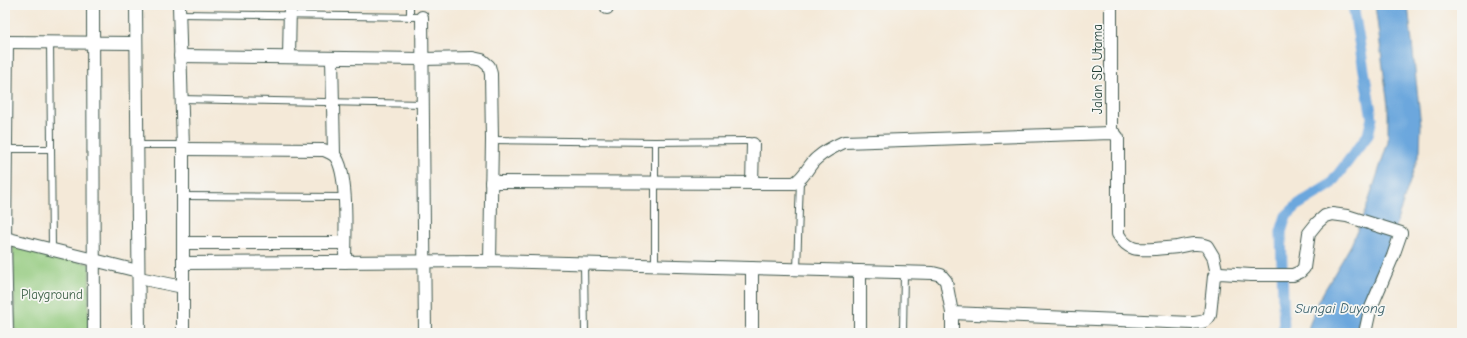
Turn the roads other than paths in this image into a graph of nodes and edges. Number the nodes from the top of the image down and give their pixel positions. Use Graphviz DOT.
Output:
graph roads {
  1 [pos="93,5"];
  2 [pos="136,5"];
  3 [pos="410,5"];
  4 [pos="1111,5"];
  5 [pos="179,9"];
  6 [pos="290,10"];
  7 [pos="416,17"];
  8 [pos="6,42"];
  9 [pos="50,42"];
  10 [pos="94,42"];
  11 [pos="136,43"];
  12 [pos="180,56"];
  13 [pos="289,57"];
  14 [pos="332,58"];
  15 [pos="422,59"];
  16 [pos="181,99"];
  17 [pos="332,102"];
  18 [pos="423,104"];
  19 [pos="1111,133"];
  20 [pos="492,140"];
  21 [pos="655,142"];
  22 [pos="753,144"];
  23 [pos="137,145"];
  24 [pos="182,147"];
  25 [pos="6,149"];
  26 [pos="51,149"];
  27 [pos="334,154"];
  28 [pos="800,180"];
  29 [pos="491,182"];
  30 [pos="654,183"];
  31 [pos="752,183"];
  32 [pos="183,196"];
  33 [pos="344,197"];
  34 [pos="5,238"];
  35 [pos="5,242"];
  36 [pos="183,243"];
  37 [pos="345,243"];
  38 [pos="52,249"];
  39 [pos="95,259"];
  40 [pos="423,261"];
  41 [pos="490,261"];
  42 [pos="345,262"];
  43 [pos="183,263"];
  44 [pos="584,264"];
  45 [pos="655,265"];
  46 [pos="752,268"];
  47 [pos="797,269"];
  48 [pos="860,271"];
  49 [pos="904,272"];
  50 [pos="138,274"];
  51 [pos="1217,274"];
  52 [pos="183,286"];
  53 [pos="952,313"];
  54 [pos="7,333"];
  55 [pos="94,333"];
  56 [pos="139,333"];
  57 [pos="183,333"];
  58 [pos="425,333"];
  59 [pos="585,333"];
  60 [pos="752,333"];
  61 [pos="860,333"];
  62 [pos="903,333"];
  63 [pos="952,333"];
  64 [pos="1365,333"];
  1 -- 10 [label="street"];
  2 -- 11 [label="street"];
  3 -- 7 [label="lane"];
  4 -- 19 [label="street, Jalan SD Utama"];
  5 -- 6 [label="lane"];
  5 -- 12 [label="street"];
  6 -- 7 [label="lane"];
  6 -- 13 [label="street"];
  7 -- 15 [label="street"];
  8 -- 9 [label="street"];
  8 -- 25 [label="street"];
  9 -- 10 [label="street"];
  9 -- 26 [label="lane"];
  10 -- 11 [label="street"];
  10 -- 39 [label="street"];
  11 -- 23 [label="street"];
  12 -- 13 [label="street"];
  12 -- 16 [label="street"];
  13 -- 14 [label="street"];
  14 -- 15 [label="street"];
  14 -- 17 [label="street"];
  15 -- 18 [label="street"];
  15 -- 20 [label="street"];
  16 -- 17 [label="lane"];
  16 -- 24 [label="street"];
  17 -- 18 [label="lane"];
  17 -- 27 [label="street"];
  18 -- 40 [label="street"];
  19 -- 28 [label="street"];
  19 -- 51 [label="street"];
  20 -- 21 [label="lane"];
  20 -- 29 [label="street"];
  21 -- 22 [label="lane"];
  21 -- 30 [label="lane"];
  22 -- 31 [label="street"];
  23 -- 24 [label="lane"];
  23 -- 50 [label="street"];
  24 -- 27 [label="street"];
  24 -- 32 [label="street"];
  25 -- 26 [label="lane"];
  25 -- 34 [label="street"];
  26 -- 38 [label="lane"];
  27 -- 33 [label="street"];
  28 -- 31 [label="street"];
  28 -- 47 [label="lane"];
  29 -- 30 [label="street"];
  29 -- 41 [label="street"];
  30 -- 31 [label="street"];
  30 -- 45 [label="lane"];
  32 -- 33 [label="lane"];
  32 -- 36 [label="street"];
  33 -- 37 [label="street"];
  34 -- 35 [label="street"];
  34 -- 38 [label="street"];
  35 -- 54 [label="street"];
  36 -- 37 [label="street"];
  36 -- 43 [label="street"];
  37 -- 42 [label="street"];
  38 -- 39 [label="street"];
  39 -- 50 [label="street"];
  39 -- 55 [label="street"];
  40 -- 41 [label="street"];
  40 -- 42 [label="street"];
  40 -- 58 [label="street"];
  41 -- 44 [label="street"];
  42 -- 43 [label="street"];
  43 -- 52 [label="street"];
  44 -- 45 [label="street"];
  44 -- 59 [label="lane"];
  45 -- 46 [label="street"];
  46 -- 47 [label="street"];
  46 -- 60 [label="street"];
  47 -- 48 [label="street"];
  48 -- 49 [label="street"];
  48 -- 61 [label="street"];
  49 -- 53 [label="street"];
  49 -- 62 [label="lane"];
  50 -- 52 [label="street"];
  50 -- 56 [label="street"];
  51 -- 53 [label="street"];
  51 -- 64 [label="street"];
  52 -- 57 [label="street"];
  53 -- 63 [label="street"];
}
